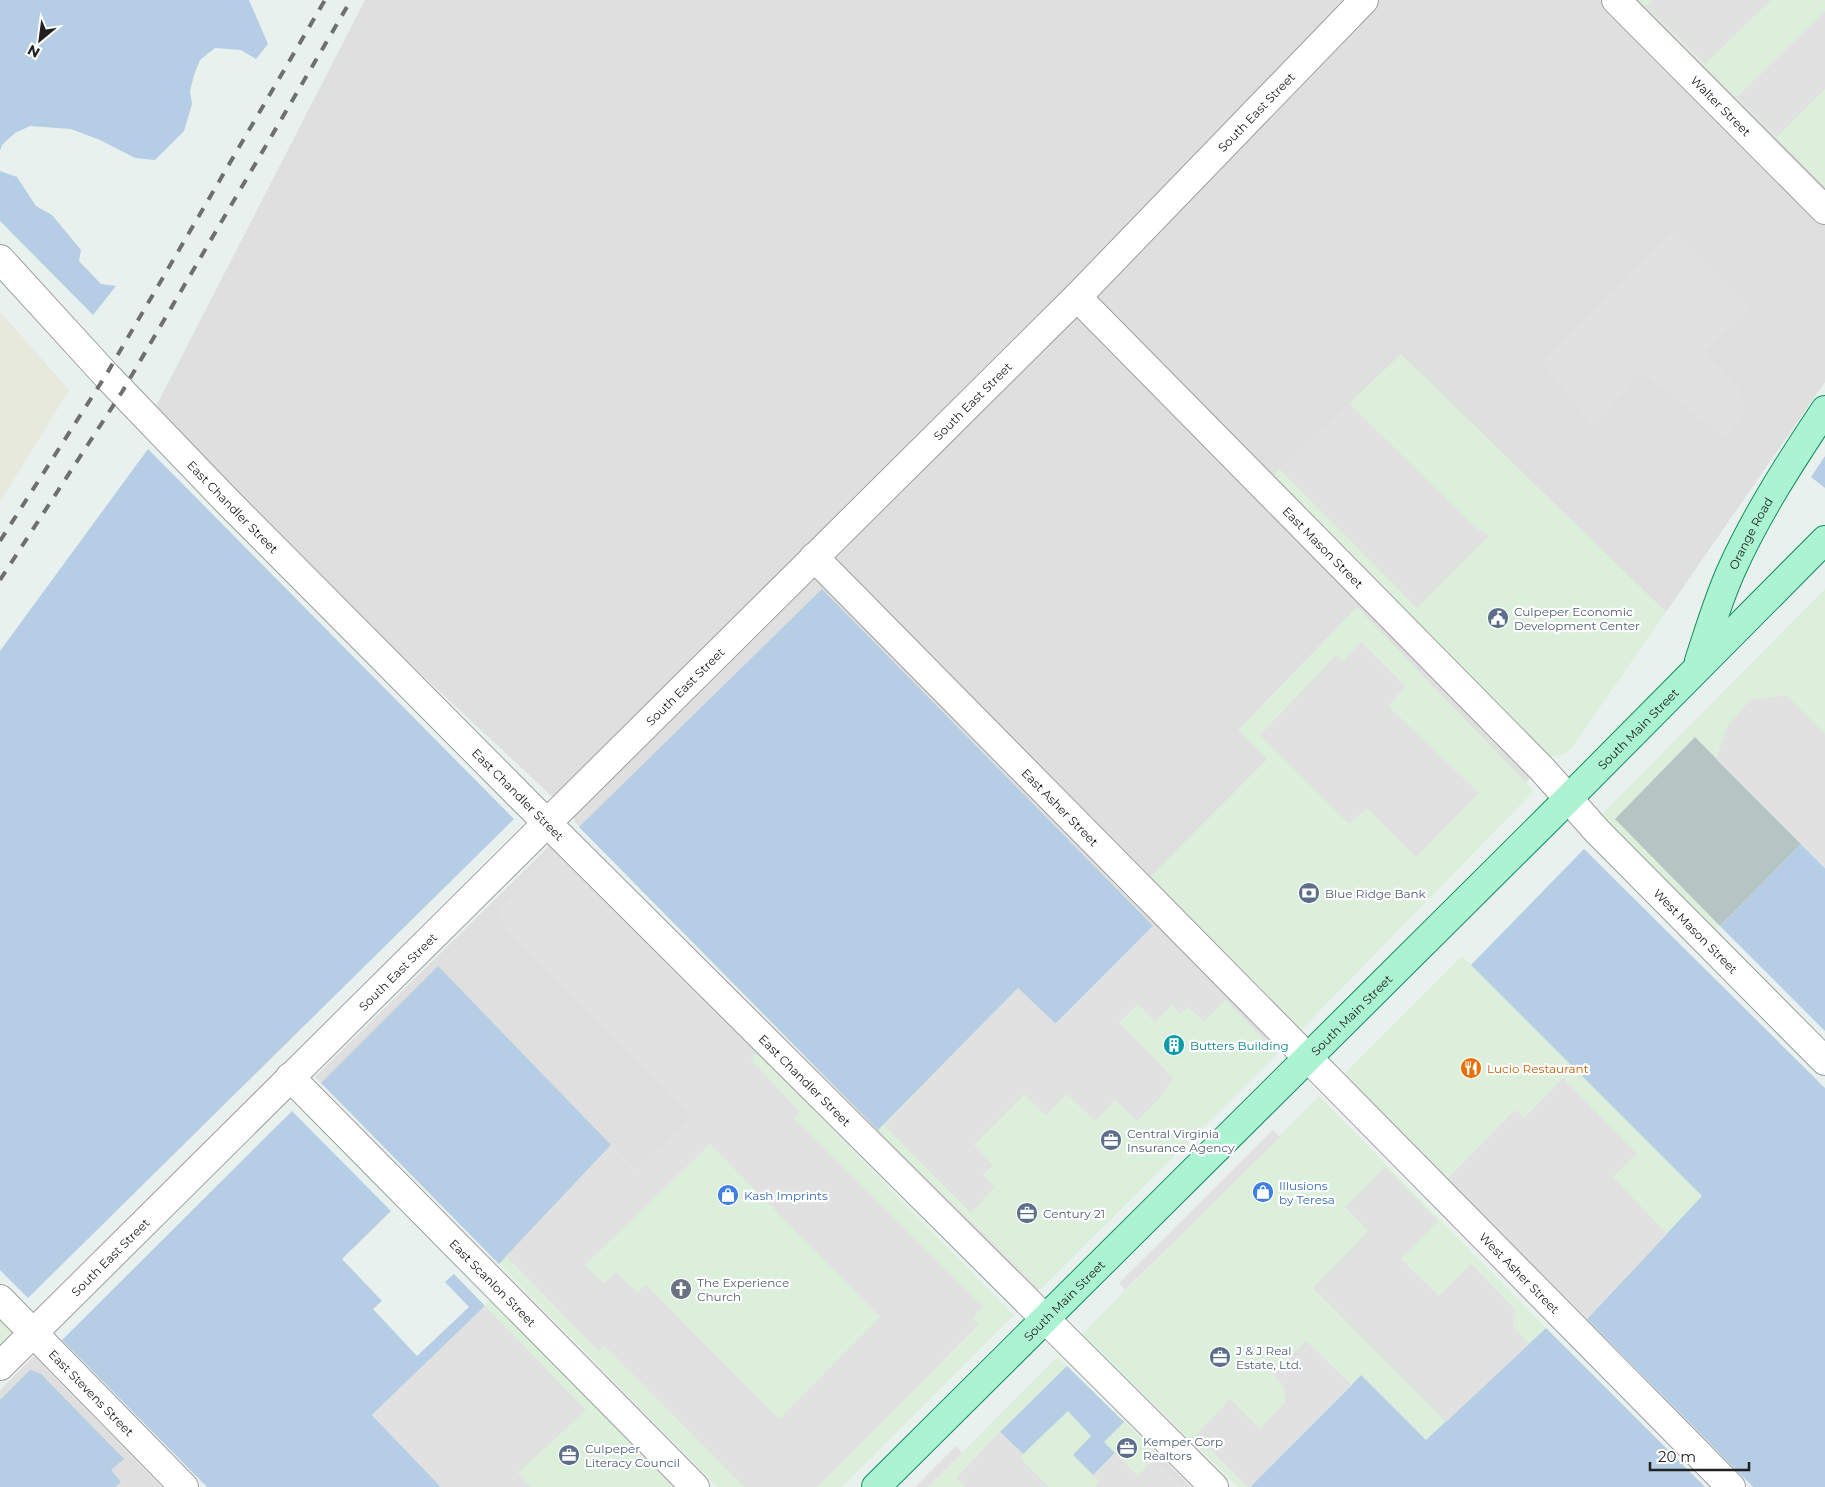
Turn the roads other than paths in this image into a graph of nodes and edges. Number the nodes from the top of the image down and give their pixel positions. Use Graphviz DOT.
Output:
graph roads {
  1 [pos="1364,0"];
  2 [pos="1616,0"];
  3 [pos="1825,210"];
  4 [pos="0,259"];
  5 [pos="1077,297"];
  6 [pos="1825,410"];
  7 [pos="1824,543"];
  8 [pos="814,557"];
  9 [pos="1697,668"];
  10 [pos="1568,799"];
  11 [pos="546,822"];
  12 [pos="1308,1058"];
  13 [pos="1825,1061"];
  14 [pos="290,1077"];
  15 [pos="0,1299"];
  16 [pos="1045,1319"];
  17 [pos="33,1332"];
  18 [pos="0,1366"];
  19 [pos="184,1487"];
  20 [pos="695,1487"];
  21 [pos="876,1487"];
  22 [pos="1214,1487"];
  23 [pos="1731,1487"];
  1 -- 5 [label="street, South East Street"];
  2 -- 3 [label="street, Walter Street"];
  4 -- 11 [label="street, East Chandler Street"];
  5 -- 8 [label="street, South East Street"];
  5 -- 10 [label="street, East Mason Street"];
  6 -- 9 [label="main road, Orange Road"];
  7 -- 9 [label="main road, South Main Street"];
  8 -- 11 [label="street, South East Street"];
  8 -- 12 [label="street, East Asher Street"];
  9 -- 10 [label="main road, South Main Street"];
  10 -- 12 [label="main road, South Main Street"];
  10 -- 13 [label="street, West Mason Street"];
  11 -- 14 [label="street, South East Street"];
  11 -- 16 [label="street, East Chandler Street"];
  12 -- 16 [label="main road, South Main Street"];
  12 -- 23 [label="street, West Asher Street"];
  14 -- 17 [label="street, South East Street"];
  14 -- 20 [label="street, East Scanlon Street"];
  15 -- 17 [label="street, East Stevens Street"];
  16 -- 21 [label="main road, South Main Street"];
  16 -- 22 [label="street, East Chandler Street"];
  17 -- 18 [label="street, South East Street"];
  17 -- 19 [label="street, East Stevens Street"];
}
